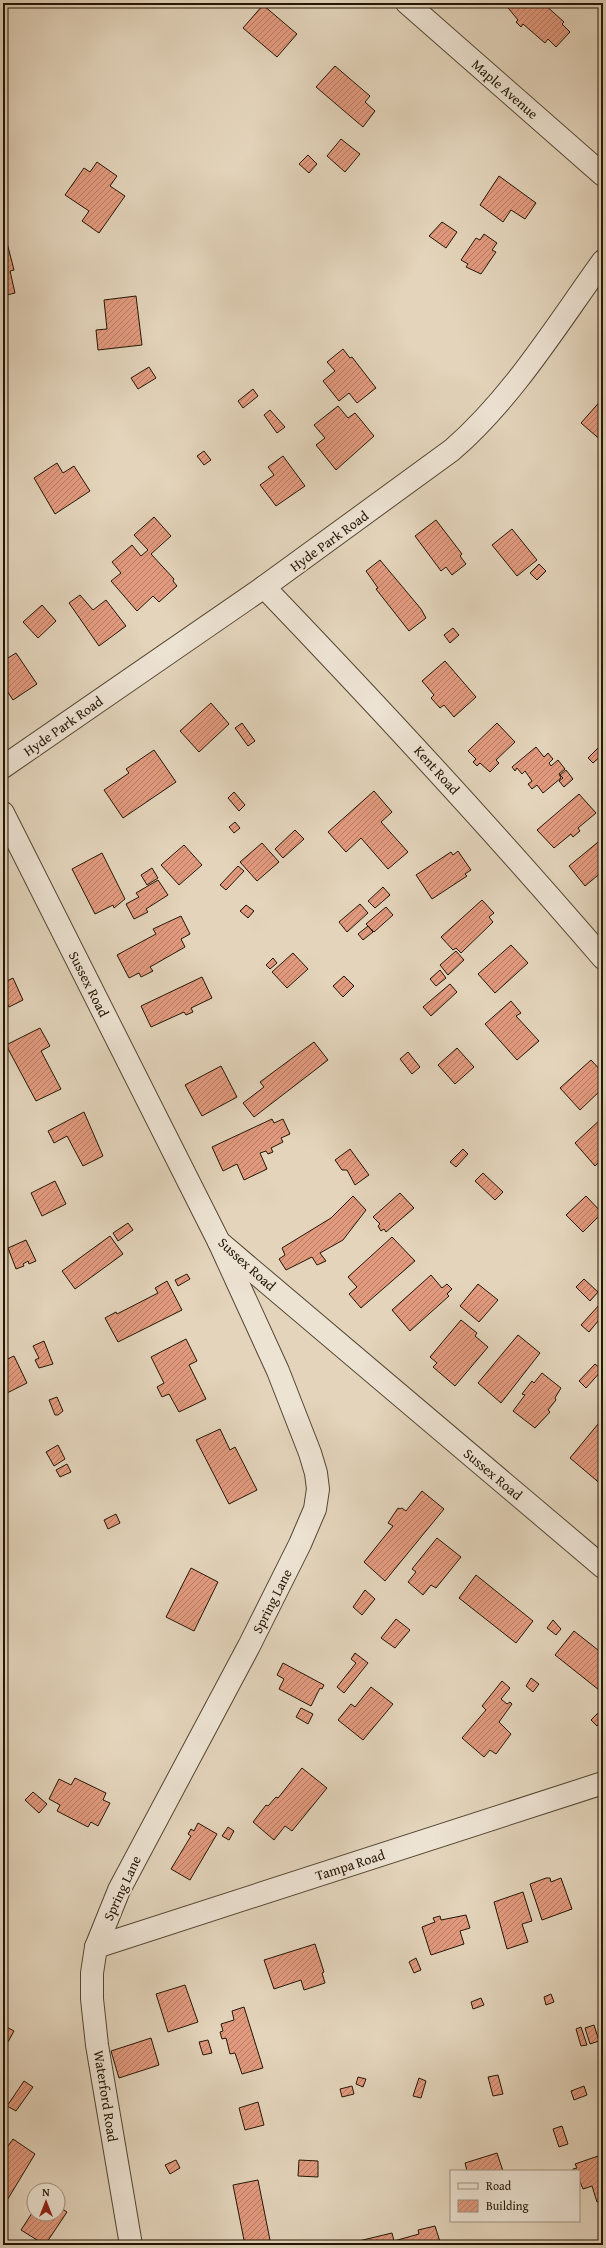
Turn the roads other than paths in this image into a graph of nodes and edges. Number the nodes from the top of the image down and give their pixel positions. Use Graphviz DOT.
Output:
graph roads {
  1 [pos="407,3"];
  2 [pos="603,175"];
  3 [pos="603,261"];
  4 [pos="264,587"];
  5 [pos="3,767"];
  6 [pos="3,813"];
  7 [pos="603,958"];
  8 [pos="219,1242"];
  9 [pos="603,1567"];
  10 [pos="603,1783"];
  11 [pos="96,1947"];
  12 [pos="131,2245"];
  1 -- 2 [label="street, Maple Avenue"];
  3 -- 4 [label="street, Hyde Park Road"];
  4 -- 5 [label="street, Hyde Park Road"];
  4 -- 7 [label="street, Kent Road"];
  6 -- 8 [label="street, Sussex Road"];
  8 -- 9 [label="street, Sussex Road"];
  8 -- 11 [label="street, Spring Lane"];
  10 -- 11 [label="street, Tampa Road"];
  11 -- 12 [label="street, Waterford Road"];
}
